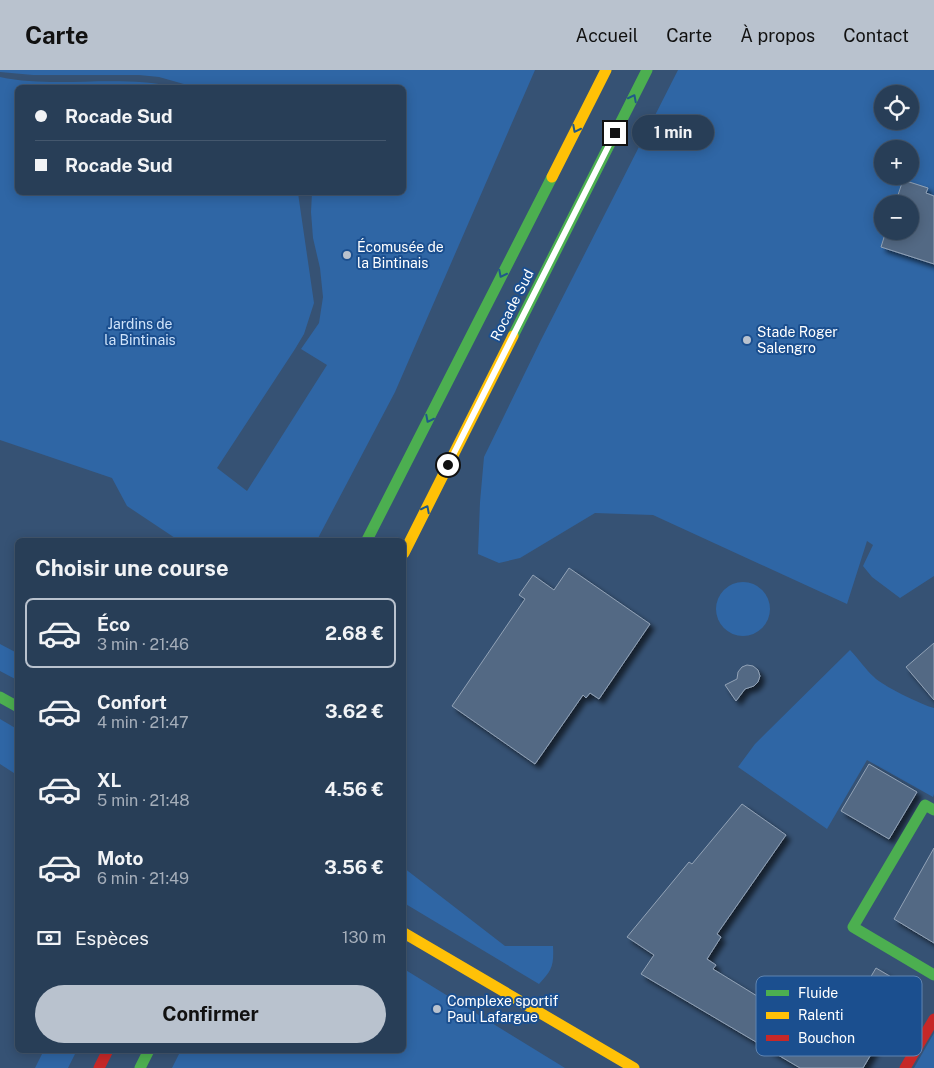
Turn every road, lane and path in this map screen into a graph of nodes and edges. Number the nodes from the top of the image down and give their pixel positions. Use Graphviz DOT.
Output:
graph roads {
  1 [pos="606,70"];
  2 [pos="647,70"];
  3 [pos="368,538"];
  4 [pos="406,549"];
  5 [pos="0,697"];
  6 [pos="15,706"];
  7 [pos="934,810"];
  8 [pos="406,934"];
  9 [pos="934,976"];
  10 [pos="934,1019"];
  11 [pos="922,1039"];
  12 [pos="106,1053"];
  13 [pos="148,1053"];
  14 [pos="912,1056"];
  15 [pos="99,1068"];
  16 [pos="140,1068"];
  17 [pos="634,1068"];
  18 [pos="905,1068"];
  1 -- 3 [label="main road, Rocade Sud, one-way"];
  4 -- 2 [label="main road, Rocade Sud, one-way"];
  5 -- 6 [label="main road"];
  7 -- 9 [label="main road"];
  8 -- 17 [label="main road"];
  10 -- 11 [label="main road"];
  12 -- 15 [label="main road"];
  13 -- 16 [label="main road"];
  14 -- 18 [label="main road"];
}
